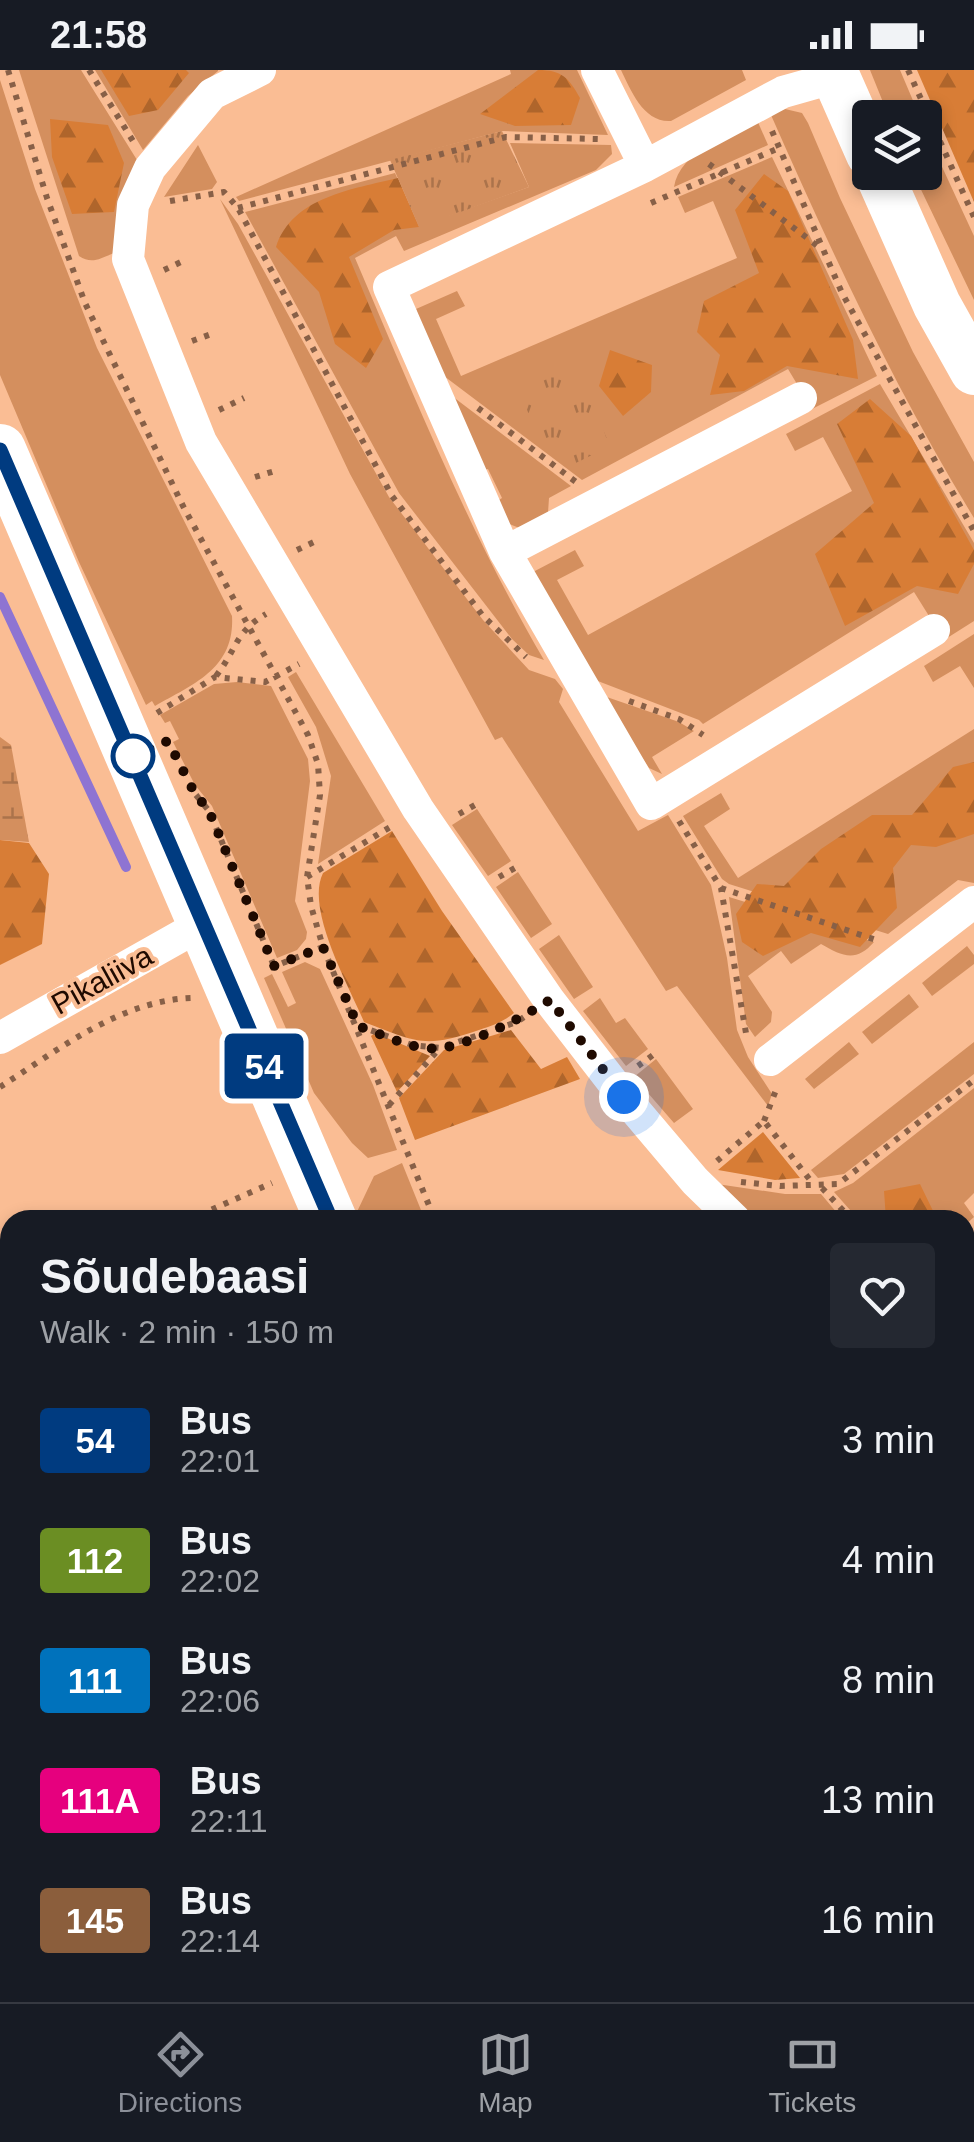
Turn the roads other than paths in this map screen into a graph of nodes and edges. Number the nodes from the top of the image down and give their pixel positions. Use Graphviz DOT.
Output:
graph roads {
  1 [pos="260,70"];
  2 [pos="597,70"];
  3 [pos="835,74"];
  4 [pos="852,113"];
  5 [pos="638,153"];
  6 [pos="886,190"];
  7 [pos="974,371"];
  8 [pos="801,398"];
  9 [pos="0,450"];
  10 [pos="505,552"];
  11 [pos="934,630"];
  12 [pos="974,902"];
  13 [pos="204,923"];
  14 [pos="0,1038"];
  15 [pos="767,1066"];
  16 [pos="327,1210"];
  17 [pos="725,1210"];
  1 -- 17 [label="street"];
  2 -- 5 [label="street"];
  3 -- 4 [label="main road"];
  3 -- 5 [label="street"];
  5 -- 10 [label="street"];
  6 -- 7 [label="main road"];
  8 -- 10 [label="street"];
  9 -- 13 [label="main road"];
  10 -- 11 [label="street"];
  12 -- 15 [label="street"];
  13 -- 14 [label="street, Pikaliiva"];
  13 -- 16 [label="main road"];
}
